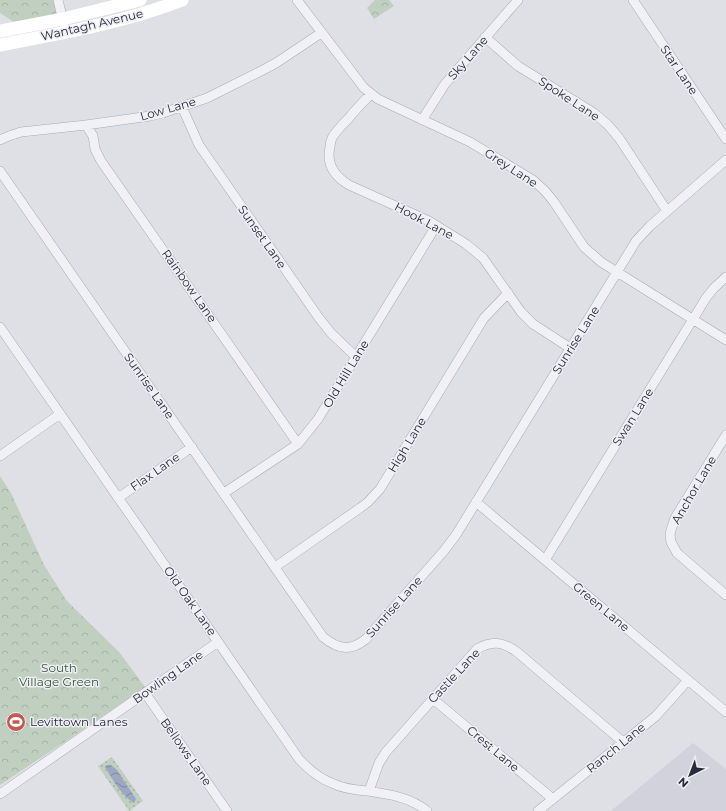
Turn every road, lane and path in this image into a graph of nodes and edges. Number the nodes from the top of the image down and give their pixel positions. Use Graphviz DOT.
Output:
graph roads {
  1 [pos="58,0"];
  2 [pos="140,0"];
  3 [pos="182,0"];
  4 [pos="297,0"];
  5 [pos="518,0"];
  6 [pos="633,0"];
  7 [pos="64,26"];
  8 [pos="0,32"];
  9 [pos="321,33"];
  10 [pos="485,37"];
  11 [pos="0,45"];
  12 [pos="371,94"];
  13 [pos="182,107"];
  14 [pos="422,120"];
  15 [pos="86,125"];
  16 [pos="726,139"];
  17 [pos="0,140"];
  18 [pos="726,160"];
  19 [pos="0,171"];
  20 [pos="667,211"];
  21 [pos="436,226"];
  22 [pos="617,273"];
  23 [pos="726,277"];
  24 [pos="508,293"];
  25 [pos="693,319"];
  26 [pos="0,327"];
  27 [pos="726,340"];
  28 [pos="570,348"];
  29 [pos="356,357"];
  30 [pos="60,414"];
  31 [pos="726,435"];
  32 [pos="298,444"];
  33 [pos="192,447"];
  34 [pos="0,456"];
  35 [pos="224,493"];
  36 [pos="118,498"];
  37 [pos="476,502"];
  38 [pos="545,560"];
  39 [pos="275,567"];
  40 [pos="726,595"];
  41 [pos="218,642"];
  42 [pos="688,680"];
  43 [pos="145,694"];
  44 [pos="433,698"];
  45 [pos="726,712"];
  46 [pos="623,742"];
  47 [pos="369,791"];
  48 [pos="0,794"];
  49 [pos="553,799"];
  50 [pos="227,811"];
  51 [pos="427,811"];
  52 [pos="538,811"];
  1 -- 7 [label="street"];
  2 -- 7 [label="main road, Wantagh Avenue"];
  3 -- 7 [label="main road, Wantagh Avenue"];
  4 -- 9 [label="street, Grey Lane"];
  5 -- 10 [label="street, Sky Lane"];
  6 -- 16 [label="street, Star Lane"];
  7 -- 8 [label="main road, Wantagh Avenue"];
  7 -- 11 [label="main road, Wantagh Avenue"];
  9 -- 12 [label="street, Grey Lane"];
  9 -- 13 [label="street, Low Lane"];
  10 -- 14 [label="street, Sky Lane"];
  10 -- 20 [label="street, Spoke Lane"];
  12 -- 14 [label="street, Grey Lane"];
  12 -- 21 [label="street, Hook Lane"];
  13 -- 15 [label="street, Low Lane"];
  13 -- 29 [label="street, Sunset Lane"];
  14 -- 22 [label="street, Grey Lane"];
  15 -- 17 [label="street, Low Lane"];
  15 -- 32 [label="street, Rainbow Lane"];
  18 -- 20 [label="street, Sunrise Lane"];
  19 -- 33 [label="street, Sunrise Lane"];
  20 -- 22 [label="street, Sunrise Lane"];
  21 -- 24 [label="street, Hook Lane"];
  21 -- 29 [label="street, Old Hill Lane"];
  22 -- 25 [label="street, Grey Lane"];
  22 -- 28 [label="street, Sunrise Lane"];
  23 -- 25 [label="street, Swan Lane"];
  24 -- 28 [label="street, Hook Lane"];
  24 -- 39 [label="street, High Lane"];
  25 -- 27 [label="street, Grey Lane"];
  25 -- 38 [label="street, Swan Lane"];
  26 -- 30 [label="street, Old Oak Lane"];
  28 -- 37 [label="street, Sunrise Lane"];
  29 -- 32 [label="street, Old Hill Lane"];
  30 -- 34 [label="street"];
  30 -- 36 [label="street, Old Oak Lane"];
  31 -- 40 [label="street, Anchor Lane"];
  32 -- 35 [label="street, Old Hill Lane"];
  33 -- 35 [label="street, Sunrise Lane"];
  33 -- 36 [label="street, Flax Lane"];
  35 -- 39 [label="street, Sunrise Lane"];
  36 -- 41 [label="street, Old Oak Lane"];
  37 -- 38 [label="street, Green Lane"];
  37 -- 39 [label="street, Sunrise Lane"];
  38 -- 42 [label="street, Green Lane"];
  41 -- 43 [label="street, Bowling Lane"];
  41 -- 47 [label="street, Old Oak Lane"];
  42 -- 45 [label="street, Green Lane"];
  42 -- 46 [label="street, Ranch Lane"];
  43 -- 48 [label="street, Bowling Lane"];
  43 -- 50 [label="street, Bellows Lane"];
  44 -- 46 [label="street, Castle Lane"];
  44 -- 47 [label="street, Castle Lane"];
  44 -- 49 [label="street, Crest Lane"];
  46 -- 49 [label="street, Ranch Lane"];
  47 -- 51 [label="street, Old Oak Lane"];
  49 -- 52 [label="street, Ranch Lane"];
}
